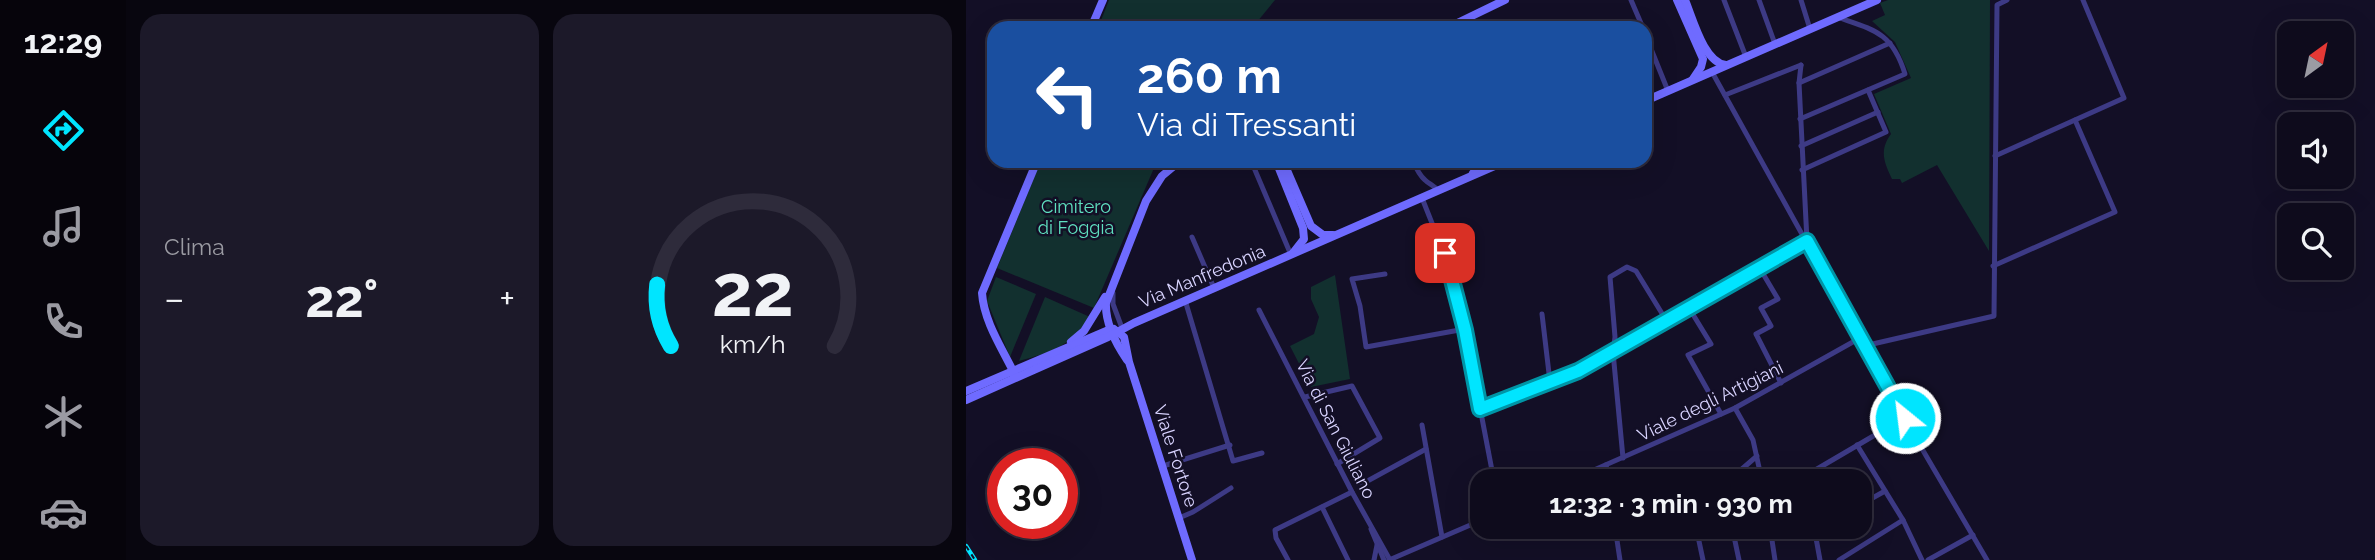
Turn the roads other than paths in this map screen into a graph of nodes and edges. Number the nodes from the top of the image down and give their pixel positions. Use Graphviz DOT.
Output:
graph roads {
  1 [pos="1103,0"];
  2 [pos="1505,0"];
  3 [pos="1632,0"];
  4 [pos="1677,0"];
  5 [pos="1685,0"];
  6 [pos="1724,0"];
  7 [pos="1759,0"];
  8 [pos="1801,0"];
  9 [pos="1877,0"];
  10 [pos="2007,0"];
  11 [pos="2083,0"];
  12 [pos="1837,17"];
  13 [pos="1094,21"];
  14 [pos="1463,21"];
  15 [pos="1640,21"];
  16 [pos="1810,29"];
  17 [pos="1890,43"];
  18 [pos="1775,44"];
  19 [pos="1652,51"];
  20 [pos="1746,57"];
  21 [pos="1728,65"];
  22 [pos="1712,72"];
  23 [pos="1691,81"];
  24 [pos="1799,83"];
  25 [pos="1868,90"];
  26 [pos="1668,91"];
  27 [pos="1725,95"];
  28 [pos="1652,98"];
  29 [pos="1878,112"];
  30 [pos="1800,119"];
  31 [pos="2075,120"];
  32 [pos="1801,146"];
  33 [pos="1995,156"];
  34 [pos="1034,168"];
  35 [pos="1172,168"];
  36 [pos="1254,168"];
  37 [pos="1279,168"];
  38 [pos="1286,168"];
  39 [pos="1416,168"];
  40 [pos="1478,168"];
  41 [pos="1490,168"];
  42 [pos="1802,170"];
  43 [pos="1465,179"];
  44 [pos="1438,191"];
  45 [pos="1422,198"];
  46 [pos="1337,235"];
  47 [pos="1192,237"];
  48 [pos="1807,241"];
  49 [pos="1291,255"];
  50 [pos="1993,266"];
  51 [pos="1759,267"];
  52 [pos="1385,274"];
  53 [pos="1116,276"];
  54 [pos="1214,288"];
  55 [pos="1185,300"];
  56 [pos="1689,307"];
  57 [pos="1259,310"];
  58 [pos="1542,314"];
  59 [pos="1667,320"];
  60 [pos="1465,330"];
  61 [pos="1118,332"];
  62 [pos="1860,338"];
  63 [pos="1864,346"];
  64 [pos="1060,350"];
  65 [pos="1613,352"];
  66 [pos="1015,374"];
  67 [pos="1550,382"];
  68 [pos="1781,383"];
  69 [pos="966,391"];
  70 [pos="1305,397"];
  71 [pos="966,400"];
  72 [pos="1735,408"];
  73 [pos="1480,409"];
  74 [pos="1721,414"];
  75 [pos="1905,418"];
  76 [pos="1422,425"];
  77 [pos="1230,445"];
  78 [pos="1857,445"];
  79 [pos="1426,449"];
  80 [pos="1262,453"];
  81 [pos="1757,456"];
  82 [pos="1623,458"];
  83 [pos="1337,464"];
  84 [pos="1606,465"];
  85 [pos="1163,466"];
  86 [pos="1492,469"];
  87 [pos="1597,469"];
  88 [pos="1607,469"];
  89 [pos="1742,469"];
  90 [pos="1760,469"];
  91 [pos="1817,469"];
  92 [pos="1362,484"];
  93 [pos="1231,488"];
  94 [pos="1885,491"];
  95 [pos="1352,492"];
  96 [pos="1872,498"];
  97 [pos="1322,507"];
  98 [pos="1179,518"];
  99 [pos="1903,520"];
  100 [pos="1470,525"];
  101 [pos="1370,526"];
  102 [pos="1973,535"];
  103 [pos="1442,537"];
  104 [pos="1617,539"];
  105 [pos="1699,539"];
  106 [pos="1735,539"];
  107 [pos="1772,539"];
  108 [pos="1816,539"];
  109 [pos="1377,545"];
  110 [pos="1401,557"];
  111 [pos="1192,560"];
  112 [pos="1288,560"];
  113 [pos="1348,560"];
  114 [pos="1374,560"];
  115 [pos="1388,560"];
  116 [pos="1620,560"];
  117 [pos="1703,560"];
  118 [pos="1739,560"];
  119 [pos="1776,560"];
  120 [pos="1820,560"];
  121 [pos="1839,560"];
  122 [pos="1922,560"];
  123 [pos="1928,560"];
  124 [pos="1987,560"];
  1 -- 13 [label="main road"];
  2 -- 14 [label="main road"];
  3 -- 15 [label="street"];
  4 -- 23 [label="main road"];
  5 -- 21 [label="main road"];
  6 -- 20 [label="street"];
  7 -- 18 [label="street"];
  8 -- 16 [label="street"];
  9 -- 12 [label="main road"];
  10 -- 33 [label="street"];
  11 -- 31 [label="street"];
  12 -- 16 [label="main road"];
  12 -- 17 [label="street"];
  16 -- 18 [label="main road"];
  17 -- 24 [label="street"];
  17 -- 25 [label="street"];
  18 -- 20 [label="main road"];
  19 -- 26 [label="street"];
  20 -- 21 [label="main road"];
  21 -- 22 [label="main road"];
  22 -- 23 [label="main road"];
  22 -- 27 [label="street"];
  23 -- 26 [label="main road"];
  24 -- 27 [label="street"];
  24 -- 30 [label="street"];
  25 -- 29 [label="street"];
  25 -- 30 [label="street"];
  26 -- 28 [label="main road"];
  27 -- 48 [label="street"];
  29 -- 32 [label="street"];
  29 -- 42 [label="street"];
  30 -- 32 [label="street"];
  31 -- 33 [label="street"];
  31 -- 50 [label="street"];
  32 -- 42 [label="street"];
  33 -- 50 [label="street"];
  34 -- 66 [label="main road"];
  35 -- 53 [label="main road"];
  36 -- 49 [label="street"];
  37 -- 49 [label="main road"];
  38 -- 46 [label="main road"];
  39 -- 44 [label="street"];
  40 -- 43 [label="main road"];
  41 -- 43 [label="main road, Via Manfredonia"];
  42 -- 48 [label="street"];
  43 -- 44 [label="main road, Via Manfredonia"];
  44 -- 45 [label="main road, Via Manfredonia"];
  45 -- 46 [label="main road, Via Manfredonia"];
  45 -- 60 [label="street"];
  46 -- 49 [label="main road, Via Manfredonia"];
  47 -- 54 [label="street"];
  48 -- 51 [label="street"];
  48 -- 62 [label="street"];
  49 -- 54 [label="main road, Via Manfredonia"];
  50 -- 63 [label="street"];
  51 -- 56 [label="street"];
  51 -- 68 [label="street"];
  52 -- 60 [label="street"];
  53 -- 61 [label="main road"];
  53 -- 64 [label="main road"];
  54 -- 55 [label="main road, Via Manfredonia"];
  55 -- 61 [label="main road, Via Manfredonia"];
  55 -- 77 [label="street"];
  56 -- 59 [label="street"];
  56 -- 74 [label="street"];
  57 -- 70 [label="street, Via di San Giuliano"];
  58 -- 67 [label="street"];
  59 -- 65 [label="street"];
  59 -- 65 [label="street"];
  60 -- 73 [label="street"];
  61 -- 64 [label="main road"];
  61 -- 66 [label="main road"];
  61 -- 85 [label="main road, Viale Fortore"];
  62 -- 63 [label="street"];
  62 -- 68 [label="street, Viale degli Artigiani"];
  63 -- 75 [label="street"];
  64 -- 66 [label="main road"];
  65 -- 67 [label="street"];
  65 -- 82 [label="street"];
  66 -- 69 [label="main road"];
  66 -- 71 [label="main road"];
  67 -- 73 [label="street"];
  68 -- 72 [label="street, Viale degli Artigiani"];
  70 -- 83 [label="street, Via di San Giuliano"];
  70 -- 83 [label="street"];
  72 -- 74 [label="street, Viale degli Artigiani"];
  72 -- 81 [label="street"];
  73 -- 86 [label="street"];
  74 -- 82 [label="street, Viale degli Artigiani"];
  75 -- 78 [label="street"];
  75 -- 102 [label="street"];
  76 -- 79 [label="street"];
  77 -- 80 [label="street"];
  77 -- 85 [label="street"];
  78 -- 91 [label="street"];
  78 -- 94 [label="street"];
  79 -- 92 [label="street"];
  79 -- 103 [label="street"];
  81 -- 89 [label="street"];
  81 -- 90 [label="street"];
  82 -- 84 [label="street, Viale degli Artigiani"];
  83 -- 95 [label="street, Via di San Giuliano"];
  84 -- 87 [label="street, Viale degli Artigiani"];
  84 -- 88 [label="street"];
  85 -- 98 [label="main road, Viale Fortore"];
  93 -- 98 [label="street"];
  94 -- 96 [label="street"];
  94 -- 99 [label="street"];
  95 -- 97 [label="street"];
  95 -- 101 [label="street, Via di San Giuliano"];
  97 -- 112 [label="street"];
  97 -- 113 [label="street"];
  98 -- 111 [label="main road, Viale Fortore"];
  99 -- 121 [label="street"];
  99 -- 122 [label="street"];
  100 -- 103 [label="street"];
  101 -- 109 [label="street"];
  101 -- 115 [label="street, Via di San Giuliano"];
  102 -- 123 [label="street"];
  102 -- 124 [label="street"];
  103 -- 110 [label="street"];
  104 -- 116 [label="street"];
  105 -- 117 [label="street"];
  106 -- 118 [label="street"];
  107 -- 119 [label="street"];
  108 -- 120 [label="street"];
  109 -- 114 [label="street"];
  109 -- 115 [label="street"];
  110 -- 115 [label="street"];
}
